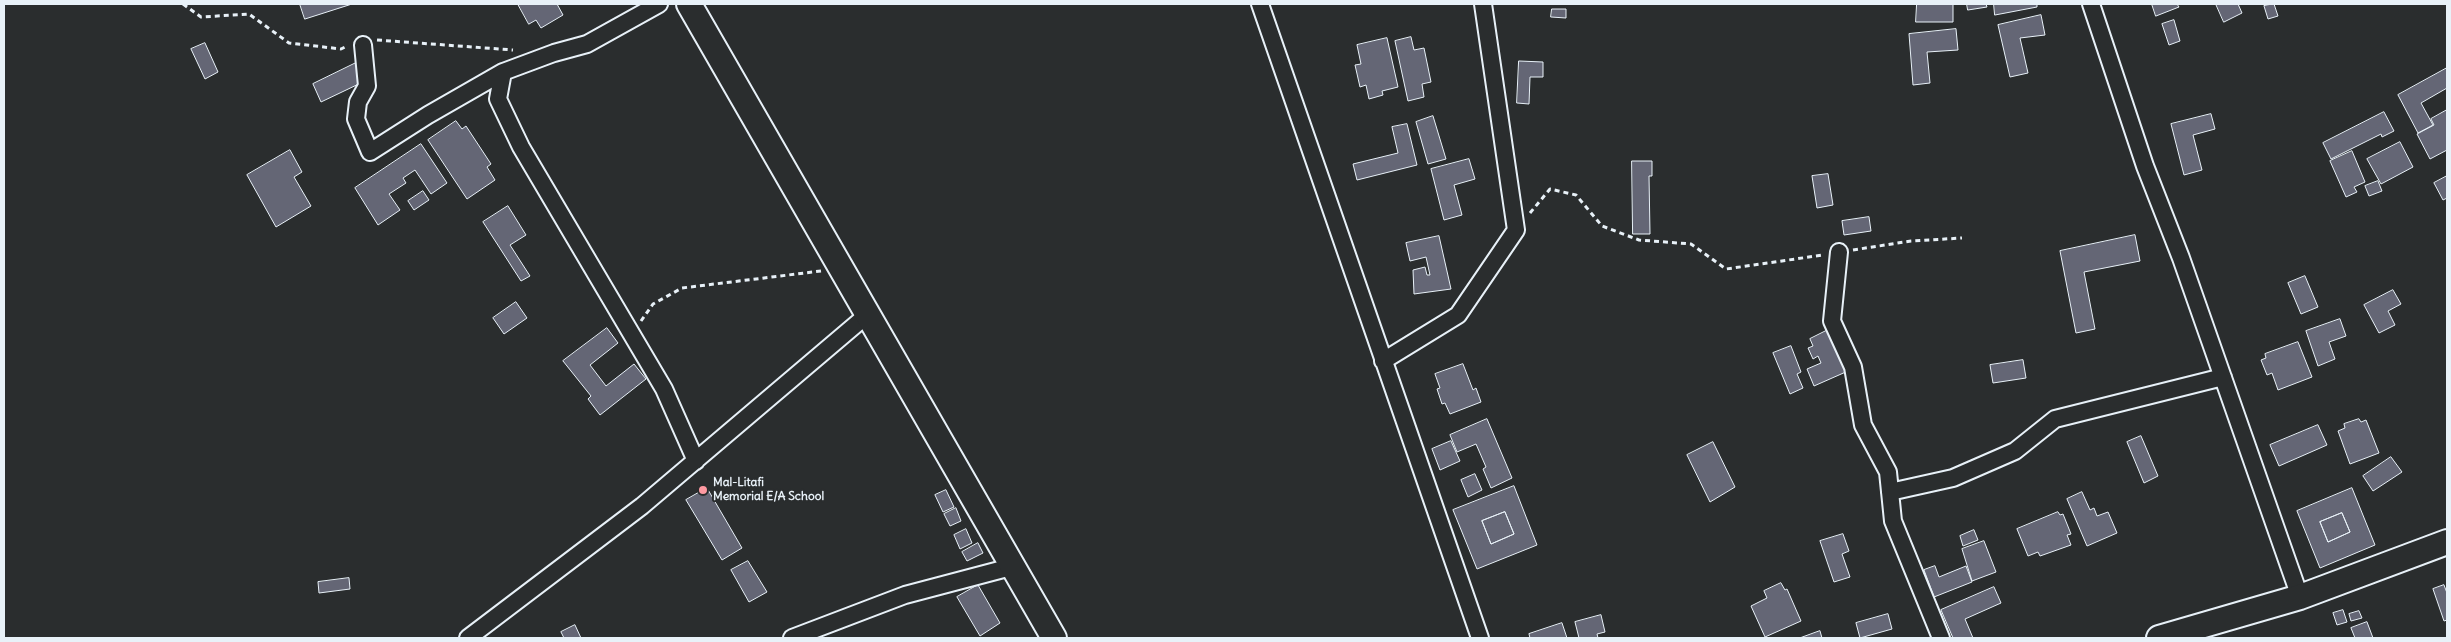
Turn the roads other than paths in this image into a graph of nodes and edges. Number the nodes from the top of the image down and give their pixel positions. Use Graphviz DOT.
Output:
graph roads {
  1 [pos="659,4"];
  2 [pos="690,4"];
  3 [pos="1260,4"];
  4 [pos="1483,4"];
  5 [pos="2091,4"];
  6 [pos="363,45"];
  7 [pos="503,72"];
  8 [pos="1839,252"];
  9 [pos="867,315"];
  10 [pos="1383,361"];
  11 [pos="2223,376"];
  12 [pos="696,461"];
  13 [pos="1890,492"];
  14 [pos="2447,542"];
  15 [pos="1012,567"];
  16 [pos="2300,597"];
  17 [pos="468,638"];
  18 [pos="792,638"];
  19 [pos="1054,638"];
  20 [pos="1480,638"];
  21 [pos="1941,638"];
  22 [pos="2159,638"];
  1 -- 7 [label="street"];
  2 -- 9 [label="main road"];
  3 -- 10 [label="street"];
  4 -- 10 [label="street"];
  5 -- 11 [label="street"];
  6 -- 7 [label="street"];
  7 -- 12 [label="street"];
  8 -- 13 [label="street"];
  9 -- 12 [label="street"];
  9 -- 15 [label="main road"];
  10 -- 20 [label="street"];
  11 -- 13 [label="street"];
  11 -- 16 [label="street"];
  12 -- 17 [label="street"];
  13 -- 21 [label="street"];
  14 -- 16 [label="main road"];
  15 -- 18 [label="street"];
  15 -- 19 [label="main road"];
  16 -- 22 [label="main road"];
}
